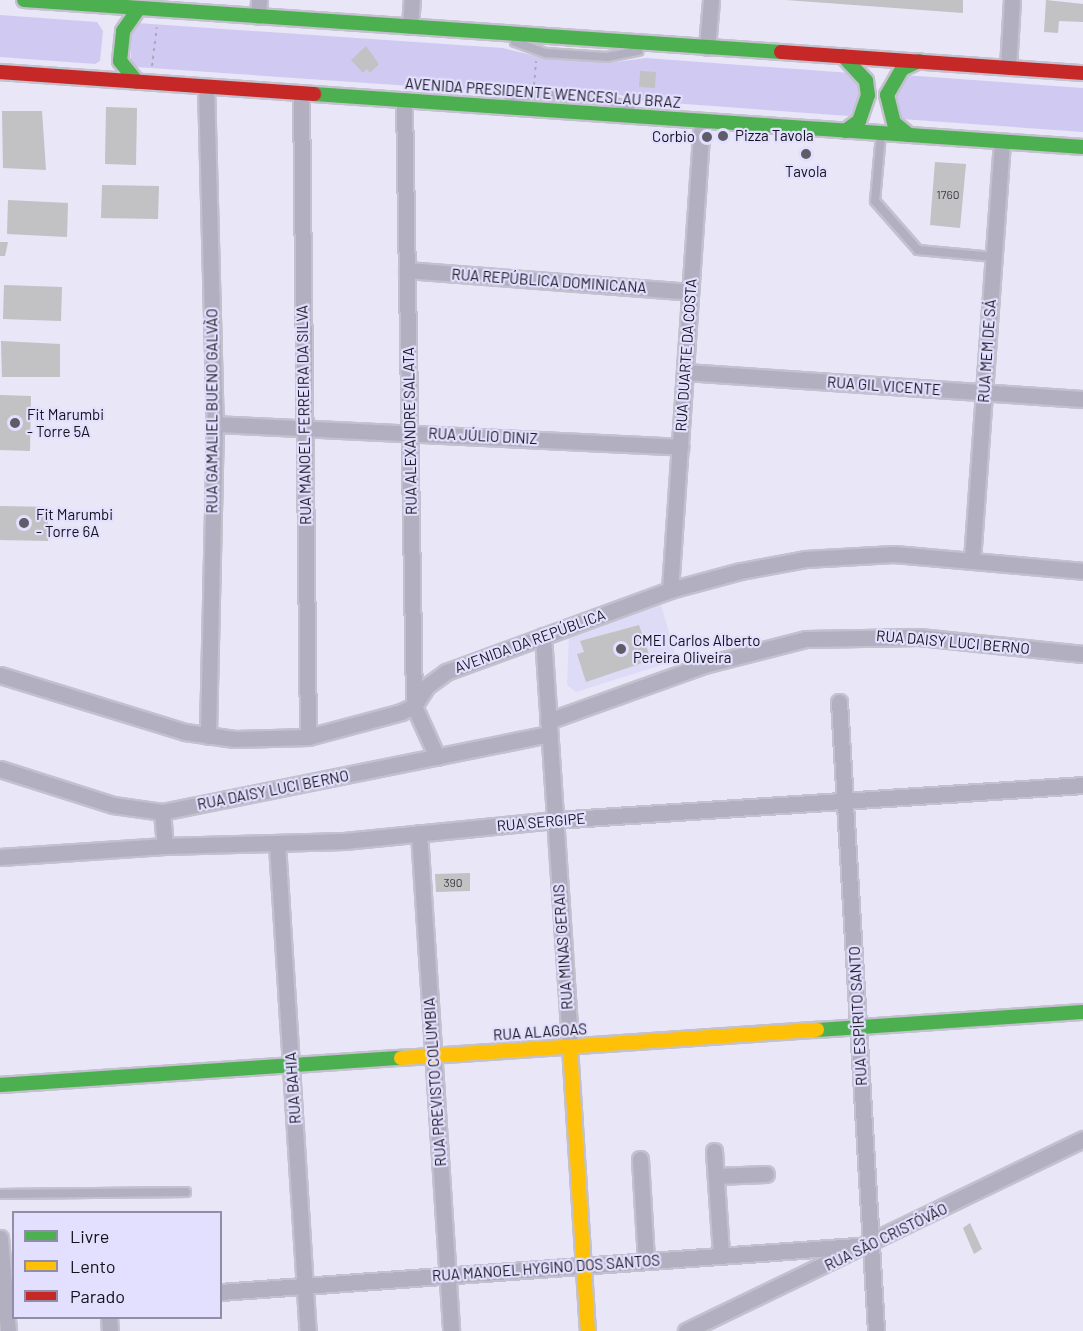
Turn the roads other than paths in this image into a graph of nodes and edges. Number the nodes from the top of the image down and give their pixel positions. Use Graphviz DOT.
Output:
graph roads {
  1 [pos="24,0"];
  2 [pos="259,0"];
  3 [pos="412,0"];
  4 [pos="711,0"];
  5 [pos="1012,0"];
  6 [pos="102,3"];
  7 [pos="140,8"];
  8 [pos="258,16"];
  9 [pos="410,27"];
  10 [pos="490,32"];
  11 [pos="669,44"];
  12 [pos="707,47"];
  13 [pos="843,56"];
  14 [pos="919,62"];
  15 [pos="1008,68"];
  16 [pos="0,72"];
  17 [pos="1083,73"];
  18 [pos="98,79"];
  19 [pos="144,82"];
  20 [pos="206,87"];
  21 [pos="301,93"];
  22 [pos="404,100"];
  23 [pos="466,104"];
  24 [pos="663,118"];
  25 [pos="702,121"];
  26 [pos="845,131"];
  27 [pos="881,133"];
  28 [pos="909,135"];
  29 [pos="1002,142"];
  30 [pos="1083,147"];
  31 [pos="994,257"];
  32 [pos="407,270"];
  33 [pos="690,292"];
  34 [pos="685,372"];
  35 [pos="984,393"];
  36 [pos="1083,399"];
  37 [pos="215,424"];
  38 [pos="304,427"];
  39 [pos="410,432"];
  40 [pos="680,447"];
  41 [pos="972,560"];
  42 [pos="1083,571"];
  43 [pos="670,590"];
  44 [pos="543,636"];
  45 [pos="1083,654"];
  46 [pos="0,675"];
  47 [pos="839,702"];
  48 [pos="414,706"];
  49 [pos="549,728"];
  50 [pos="208,736"];
  51 [pos="308,737"];
  52 [pos="437,757"];
  53 [pos="0,769"];
  54 [pos="1083,785"];
  55 [pos="845,801"];
  56 [pos="162,812"];
  57 [pos="555,820"];
  58 [pos="419,833"];
  59 [pos="277,844"];
  60 [pos="165,846"];
  61 [pos="0,856"];
  62 [pos="1083,1012"];
  63 [pos="858,1027"];
  64 [pos="570,1047"];
  65 [pos="433,1056"];
  66 [pos="291,1065"];
  67 [pos="0,1085"];
  68 [pos="1083,1139"];
  69 [pos="714,1151"];
  70 [pos="640,1159"];
  71 [pos="766,1174"];
  72 [pos="716,1176"];
  73 [pos="186,1192"];
  74 [pos="0,1194"];
  75 [pos="0,1238"];
  76 [pos="871,1245"];
  77 [pos="721,1255"];
  78 [pos="646,1261"];
  79 [pos="584,1265"];
  80 [pos="447,1275"];
  81 [pos="305,1286"];
  82 [pos="222,1292"];
  83 [pos="6,1307"];
  84 [pos="8,1331"];
  85 [pos="308,1331"];
  86 [pos="451,1331"];
  87 [pos="588,1331"];
  88 [pos="686,1331"];
  89 [pos="876,1331"];
  1 -- 6 [label="main road"];
  2 -- 8 [label="street"];
  3 -- 9 [label="street"];
  4 -- 12 [label="street"];
  5 -- 15 [label="street"];
  6 -- 7 [label="main road"];
  6 -- 18 [label="main road"];
  7 -- 8 [label="main road"];
  7 -- 19 [label="main road"];
  8 -- 9 [label="main road"];
  9 -- 10 [label="main road"];
  10 -- 11 [label="main road"];
  10 -- 11 [label="lane"];
  11 -- 12 [label="main road"];
  12 -- 13 [label="main road"];
  13 -- 14 [label="main road"];
  13 -- 26 [label="main road"];
  14 -- 15 [label="main road"];
  14 -- 28 [label="main road"];
  15 -- 17 [label="main road"];
  16 -- 18 [label="main road, AVENIDA PRESIDENTE WENCESLAU BRAZ"];
  18 -- 19 [label="main road, AVENIDA PRESIDENTE WENCESLAU BRAZ"];
  19 -- 20 [label="main road, AVENIDA PRESIDENTE WENCESLAU BRAZ"];
  20 -- 21 [label="main road, AVENIDA PRESIDENTE WENCESLAU BRAZ"];
  20 -- 37 [label="street, RUA GAMALIEL BUENO GALVÃO"];
  21 -- 22 [label="main road, AVENIDA PRESIDENTE WENCESLAU BRAZ"];
  21 -- 38 [label="street, RUA MANOEL FERREIRA DA SILVA"];
  22 -- 23 [label="main road, AVENIDA PRESIDENTE WENCESLAU BRAZ"];
  22 -- 32 [label="street, RUA ALEXANDRE SALATA"];
  23 -- 24 [label="main road, AVENIDA PRESIDENTE WENCESLAU BRAZ"];
  23 -- 24 [label="lane"];
  24 -- 25 [label="main road, AVENIDA PRESIDENTE WENCESLAU BRAZ"];
  25 -- 26 [label="main road, AVENIDA PRESIDENTE WENCESLAU BRAZ"];
  25 -- 33 [label="street, RUA DUARTE DA COSTA"];
  26 -- 27 [label="main road, AVENIDA PRESIDENTE WENCESLAU BRAZ"];
  27 -- 28 [label="main road, AVENIDA PRESIDENTE WENCESLAU BRAZ"];
  27 -- 31 [label="lane"];
  28 -- 29 [label="main road, AVENIDA PRESIDENTE WENCESLAU BRAZ"];
  29 -- 30 [label="main road, AVENIDA PRESIDENTE WENCESLAU BRAZ"];
  29 -- 31 [label="street, RUA MEM DE SÁ"];
  31 -- 35 [label="street, RUA MEM DE SÁ"];
  32 -- 33 [label="street, RUA REPÚBLICA DOMINICANA"];
  32 -- 39 [label="street, RUA ALEXANDRE SALATA"];
  33 -- 34 [label="street, RUA DUARTE DA COSTA"];
  34 -- 35 [label="street, RUA GIL VICENTE"];
  34 -- 40 [label="street, RUA DUARTE DA COSTA"];
  35 -- 36 [label="street, RUA GIL VICENTE"];
  35 -- 41 [label="street, RUA MEM DE SÁ"];
  37 -- 38 [label="street, RUA JÚLIO DINIZ"];
  37 -- 50 [label="street, RUA GAMALIEL BUENO GALVÃO"];
  38 -- 39 [label="street, RUA JÚLIO DINIZ"];
  38 -- 51 [label="street, RUA MANOEL FERREIRA DA SILVA"];
  39 -- 40 [label="street, RUA JÚLIO DINIZ"];
  39 -- 48 [label="street, RUA ALEXANDRE SALATA"];
  40 -- 43 [label="street, RUA DUARTE DA COSTA"];
  41 -- 42 [label="street, AVENIDA DA REPÚBLICA"];
  41 -- 43 [label="street, AVENIDA DA REPÚBLICA"];
  43 -- 44 [label="street, AVENIDA DA REPÚBLICA"];
  44 -- 48 [label="street, AVENIDA DA REPÚBLICA"];
  44 -- 49 [label="street, RUA MINAS GERAIS"];
  45 -- 49 [label="street, RUA DAISY LUCI BERNO"];
  46 -- 50 [label="street"];
  47 -- 55 [label="street, RUA ESPÍRITO SANTO"];
  48 -- 51 [label="street"];
  48 -- 52 [label="street, RUA ALEXANDRE SALATA"];
  49 -- 52 [label="street, RUA DAISY LUCI BERNO"];
  49 -- 57 [label="street, RUA MINAS GERAIS"];
  50 -- 51 [label="street"];
  52 -- 56 [label="street, RUA DAISY LUCI BERNO"];
  53 -- 56 [label="street, RUA DAISY LUCI BERNO"];
  54 -- 55 [label="street, RUA SERGIPE"];
  55 -- 57 [label="street, RUA SERGIPE"];
  55 -- 63 [label="street, RUA ESPÍRITO SANTO"];
  56 -- 60 [label="street"];
  57 -- 58 [label="street, RUA SERGIPE"];
  57 -- 64 [label="street, RUA MINAS GERAIS"];
  58 -- 59 [label="street, RUA SERGIPE"];
  58 -- 65 [label="street, RUA PREVISTO COLUMBIA"];
  59 -- 60 [label="street, RUA SERGIPE"];
  59 -- 66 [label="street, RUA BAHIA"];
  60 -- 61 [label="street, RUA SERGIPE"];
  62 -- 63 [label="main road, RUA ALAGOAS"];
  63 -- 64 [label="main road, RUA ALAGOAS"];
  63 -- 76 [label="street, RUA ESPÍRITO SANTO"];
  64 -- 65 [label="main road, RUA ALAGOAS"];
  64 -- 79 [label="main road, RUA MINAS GERAIS"];
  65 -- 66 [label="main road, RUA ALAGOAS"];
  65 -- 80 [label="street, RUA PREVISTO COLUMBIA"];
  66 -- 67 [label="main road, RUA ALAGOAS"];
  66 -- 81 [label="street, RUA BAHIA"];
  68 -- 76 [label="street, RUA SÃO CRISTÓVÃO"];
  69 -- 72 [label="street"];
  70 -- 78 [label="street"];
  71 -- 72 [label="street"];
  72 -- 77 [label="street"];
  73 -- 74 [label="lane"];
  75 -- 83 [label="street"];
  76 -- 77 [label="street, RUA MANOEL HYGINO DOS SANTOS"];
  76 -- 88 [label="street, RUA SÃO CRISTÓVÃO"];
  76 -- 89 [label="street, RUA ESPÍRITO SANTO"];
  77 -- 78 [label="street, RUA MANOEL HYGINO DOS SANTOS"];
  78 -- 79 [label="street, RUA MANOEL HYGINO DOS SANTOS"];
  79 -- 80 [label="street, RUA MANOEL HYGINO DOS SANTOS"];
  79 -- 87 [label="main road, RUA MINAS GERAIS"];
  80 -- 81 [label="street, RUA MANOEL HYGINO DOS SANTOS"];
  80 -- 86 [label="street, RUA PREVISTO COLUMBIA"];
  81 -- 82 [label="street, RUA MANOEL HYGINO DOS SANTOS"];
  81 -- 85 [label="street, RUA BAHIA"];
  83 -- 84 [label="street"];
}
